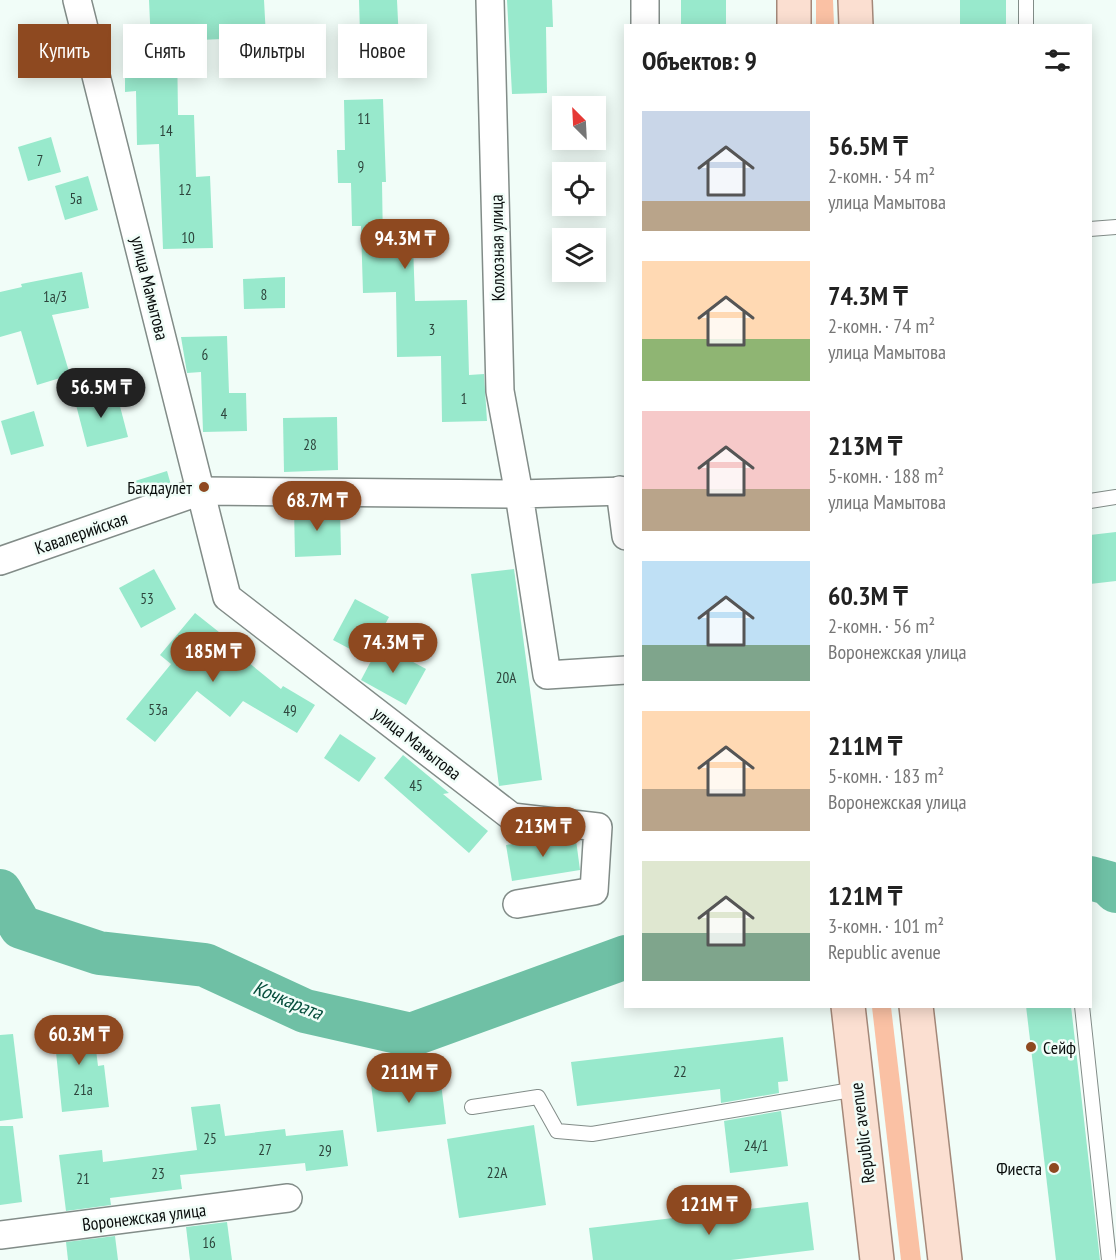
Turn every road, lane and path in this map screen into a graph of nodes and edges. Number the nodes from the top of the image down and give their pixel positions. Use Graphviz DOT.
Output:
graph roads {
  1 [pos="77,0"];
  2 [pos="490,0"];
  3 [pos="645,0"];
  4 [pos="794,0"];
  5 [pos="855,0"];
  6 [pos="1026,0"];
  7 [pos="645,24"];
  8 [pos="794,24"];
  9 [pos="856,24"];
  10 [pos="1026,24"];
  11 [pos="1116,227"];
  12 [pos="1092,229"];
  13 [pos="201,491"];
  14 [pos="623,491"];
  15 [pos="519,494"];
  16 [pos="1116,497"];
  17 [pos="1092,501"];
  18 [pos="624,506"];
  19 [pos="0,561"];
  20 [pos="624,670"];
  21 [pos="516,904"];
  22 [pos="848,1008"];
  23 [pos="916,1008"];
  24 [pos="1082,1008"];
  25 [pos="857,1089"];
  26 [pos="472,1107"];
  27 [pos="288,1198"];
  28 [pos="0,1235"];
  29 [pos="877,1260"];
  30 [pos="945,1260"];
  31 [pos="1110,1260"];
  1 -- 13 [label="street, улица Мамытова"];
  2 -- 15 [label="street, Колхозная улица"];
  3 -- 7 [label="street"];
  4 -- 8 [label="main road"];
  5 -- 9 [label="main road"];
  6 -- 10 [label="lane"];
  11 -- 12 [label="lane"];
  13 -- 15 [label="street, Кавалерийская"];
  13 -- 19 [label="street, Кавалерийская"];
  13 -- 21 [label="street, улица Мамытова"];
  14 -- 15 [label="street, Кавалерийская"];
  14 -- 18 [label="street"];
  15 -- 20 [label="street, Колхозная улица"];
  16 -- 17 [label="lane"];
  22 -- 25 [label="main road, Republic avenue"];
  23 -- 30 [label="main road"];
  24 -- 31 [label="lane"];
  25 -- 26 [label="lane"];
  25 -- 29 [label="main road, Republic avenue"];
  27 -- 28 [label="street, Воронежская улица"];
}
